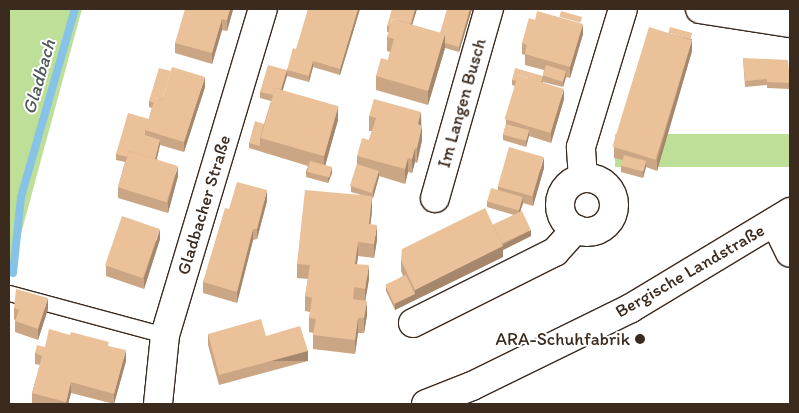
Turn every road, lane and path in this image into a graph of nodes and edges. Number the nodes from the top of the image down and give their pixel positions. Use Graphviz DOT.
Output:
graph roads {
  1 [pos="263,9"];
  2 [pos="489,9"];
  3 [pos="623,9"];
  4 [pos="700,9"];
  5 [pos="790,22"];
  6 [pos="583,178"];
  7 [pos="435,198"];
  8 [pos="782,217"];
  9 [pos="576,229"];
  10 [pos="790,253"];
  11 [pos="9,293"];
  12 [pos="413,322"];
  13 [pos="165,335"];
  14 [pos="158,404"];
  15 [pos="426,404"];
  1 -- 13 [label="street, Gladbacher Straße"];
  2 -- 7 [label="street, Im Langen Busch"];
  3 -- 6 [label="street"];
  4 -- 5 [label="street"];
  6 -- 9 [label="street"];
  6 -- 9 [label="street"];
  8 -- 10 [label="street"];
  8 -- 15 [label="street, Bergische Landstraße"];
  9 -- 12 [label="street"];
  11 -- 13 [label="lane"];
  13 -- 14 [label="street, Gladbacher Straße"];
}
